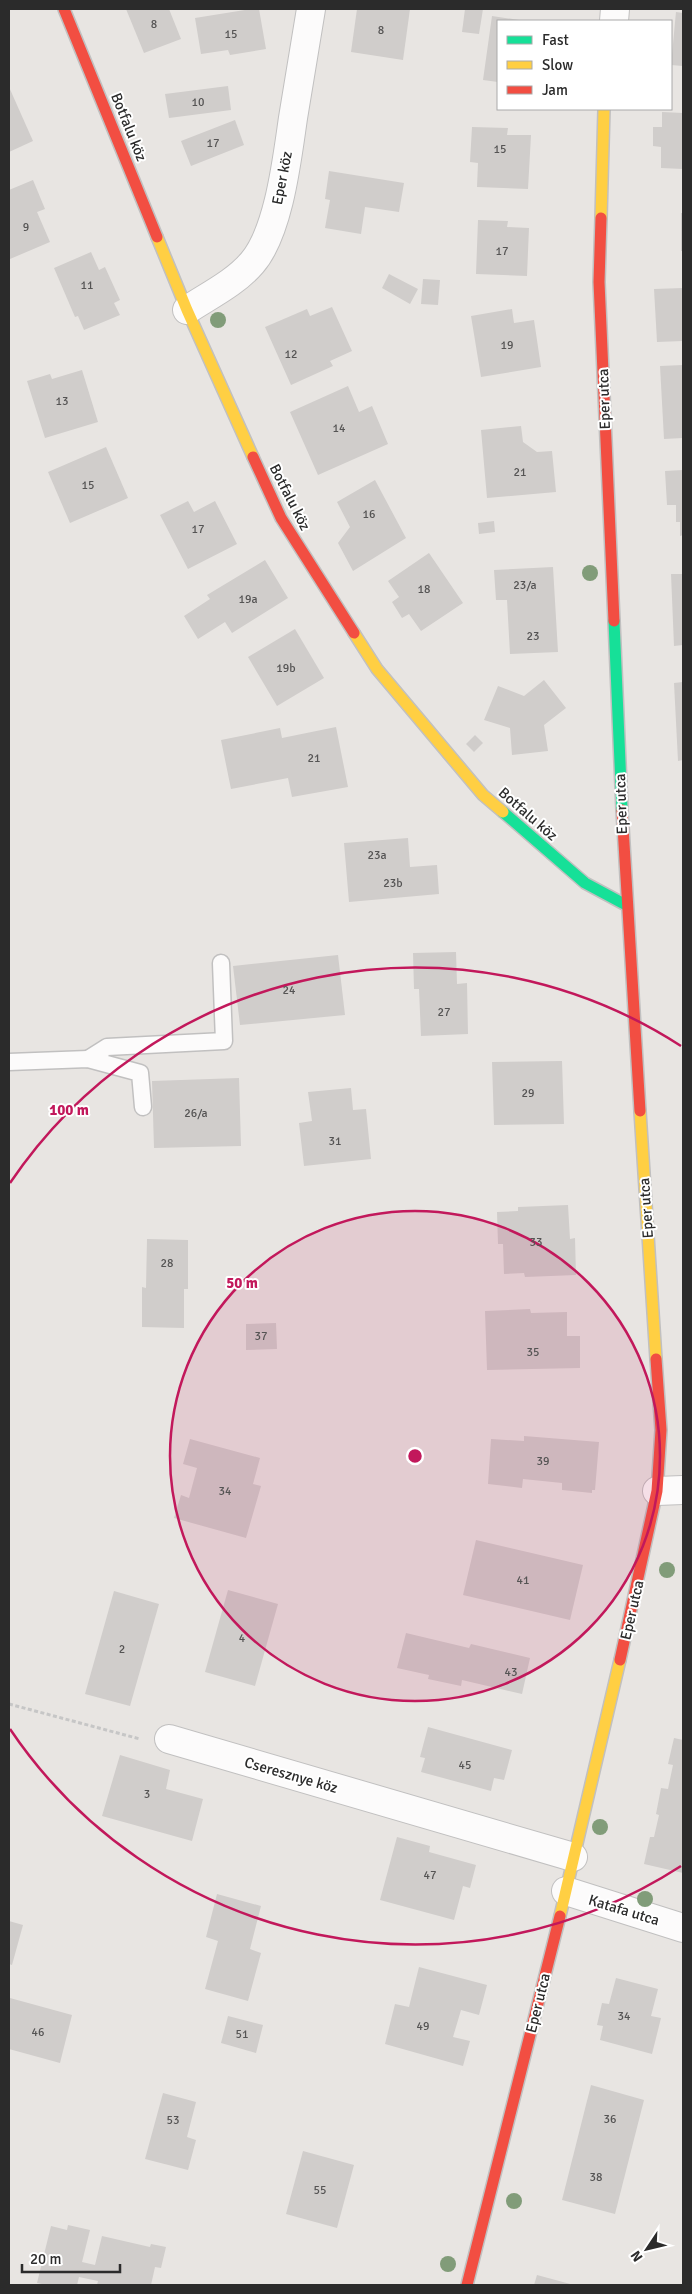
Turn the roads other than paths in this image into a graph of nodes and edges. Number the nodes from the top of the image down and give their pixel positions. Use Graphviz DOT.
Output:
graph roads {
  1 [pos="64,9"];
  2 [pos="311,9"];
  3 [pos="604,110"];
  4 [pos="187,310"];
  5 [pos="626,905"];
  6 [pos="220,963"];
  7 [pos="88,1059"];
  8 [pos="9,1062"];
  9 [pos="143,1107"];
  10 [pos="683,1490"];
  11 [pos="657,1491"];
  12 [pos="169,1739"];
  13 [pos="573,1857"];
  14 [pos="566,1892"];
  15 [pos="683,1928"];
  16 [pos="467,2285"];
  1 -- 4 [label="street, Botfalu köz"];
  2 -- 4 [label="street, Eper köz"];
  3 -- 5 [label="street, Eper utca"];
  4 -- 5 [label="street, Botfalu köz"];
  5 -- 11 [label="street, Eper utca"];
  6 -- 7 [label="lane"];
  7 -- 8 [label="lane"];
  7 -- 9 [label="lane"];
  10 -- 11 [label="street"];
  11 -- 13 [label="street, Eper utca"];
  12 -- 13 [label="street, Cseresznye köz"];
  13 -- 14 [label="street, Eper utca"];
  14 -- 15 [label="street, Katafa utca"];
  14 -- 16 [label="street, Eper utca"];
}
